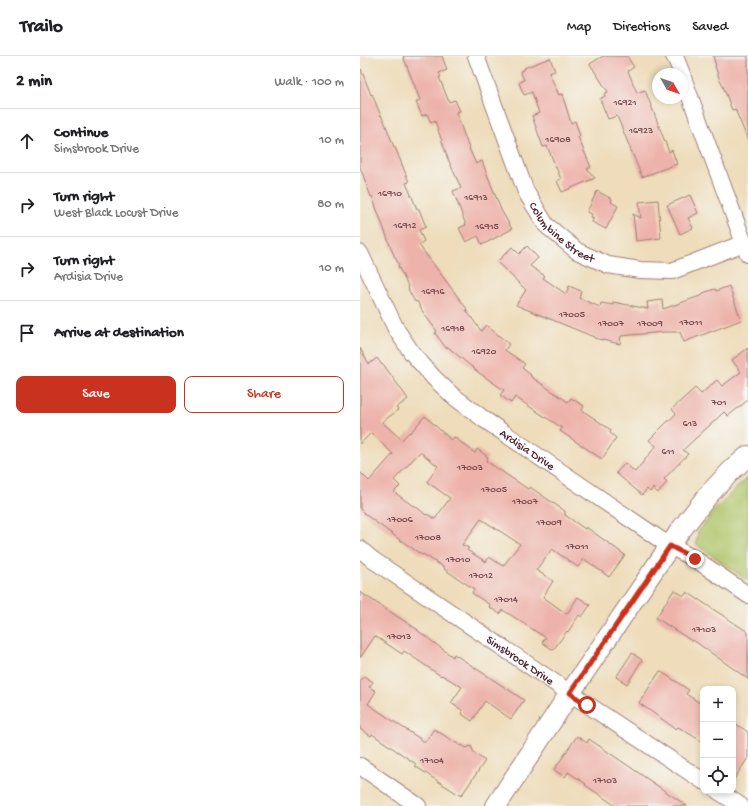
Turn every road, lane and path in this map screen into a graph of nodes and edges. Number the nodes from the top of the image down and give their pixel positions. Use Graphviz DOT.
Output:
graph roads {
  1 [pos="476,56"];
  2 [pos="674,56"];
  3 [pos="679,68"];
  4 [pos="688,90"];
  5 [pos="746,249"];
  6 [pos="360,253"];
  7 [pos="748,456"];
  8 [pos="670,546"];
  9 [pos="360,549"];
  10 [pos="748,595"];
  11 [pos="570,693"];
  12 [pos="360,766"];
  13 [pos="700,779"];
  14 [pos="723,794"];
  15 [pos="418,806"];
  16 [pos="496,806"];
  17 [pos="741,806"];
  1 -- 5 [label="street, Columbine Street"];
  2 -- 3 [label="street"];
  4 -- 5 [label="street"];
  6 -- 8 [label="street, Ardisia Drive"];
  7 -- 8 [label="street"];
  8 -- 10 [label="street, Ardisia Drive"];
  8 -- 11 [label="street"];
  9 -- 11 [label="street, Simsbrook Drive"];
  11 -- 13 [label="street, Simsbrook Drive"];
  11 -- 16 [label="street"];
  12 -- 15 [label="street"];
  14 -- 17 [label="street"];
}
